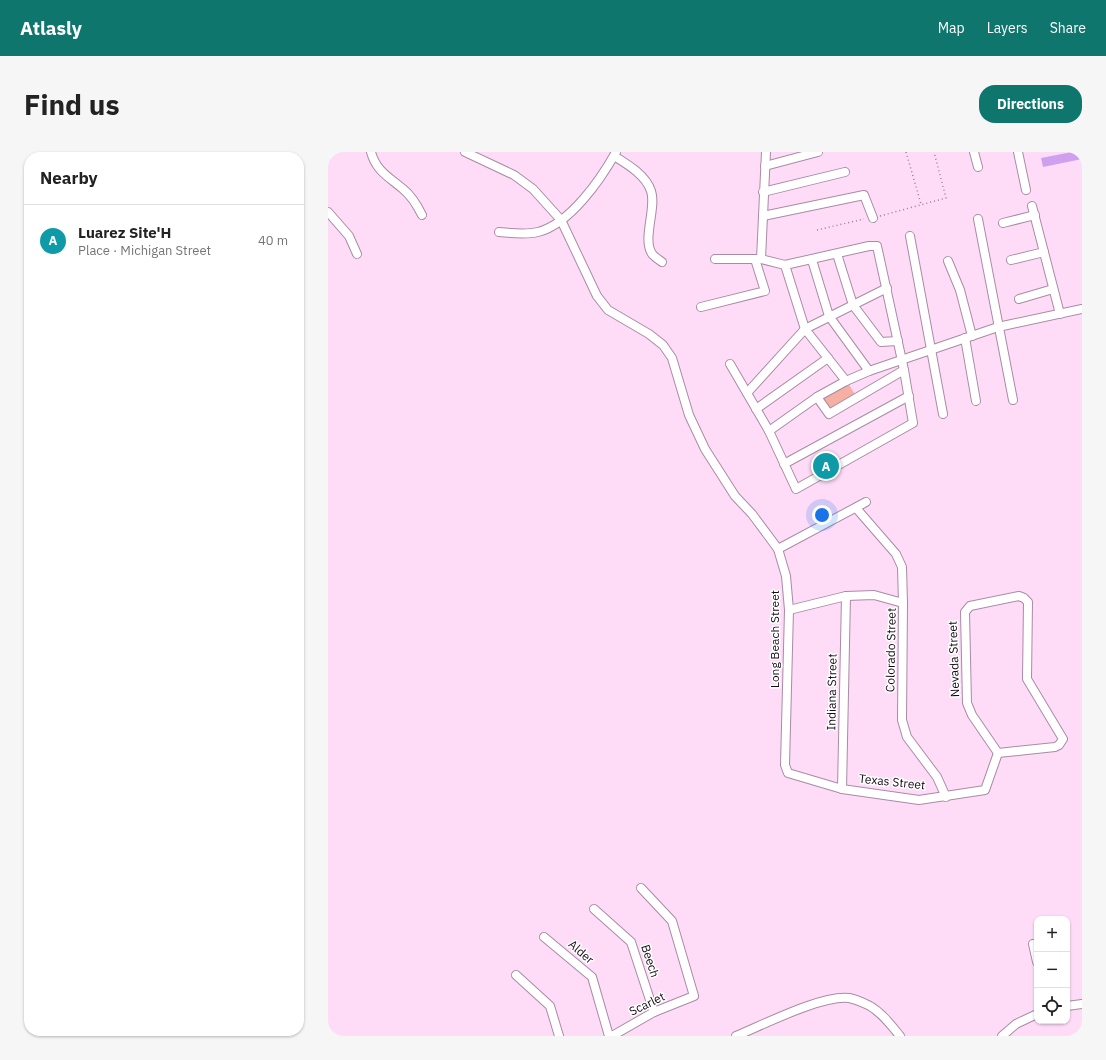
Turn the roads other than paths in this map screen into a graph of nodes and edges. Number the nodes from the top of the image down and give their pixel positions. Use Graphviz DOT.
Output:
graph roads {
  1 [pos="371,152"];
  2 [pos="465,152"];
  3 [pos="766,152"];
  4 [pos="818,152"];
  5 [pos="974,152"];
  6 [pos="1020,152"];
  7 [pos="615,154"];
  8 [pos="765,166"];
  9 [pos="978,167"];
  10 [pos="845,172"];
  11 [pos="1026,190"];
  12 [pos="763,192"];
  13 [pos="1032,206"];
  14 [pos="328,212"];
  15 [pos="422,214"];
  16 [pos="1035,215"];
  17 [pos="763,216"];
  18 [pos="872,218"];
  19 [pos="978,219"];
  20 [pos="561,220"];
  21 [pos="1003,223"];
  22 [pos="498,232"];
  23 [pos="910,236"];
  24 [pos="1044,252"];
  25 [pos="357,254"];
  26 [pos="837,254"];
  27 [pos="715,259"];
  28 [pos="758,259"];
  29 [pos="812,260"];
  30 [pos="1011,260"];
  31 [pos="948,261"];
  32 [pos="662,262"];
  33 [pos="785,265"];
  34 [pos="886,288"];
  35 [pos="1053,288"];
  36 [pos="1019,299"];
  37 [pos="853,305"];
  38 [pos="701,307"];
  39 [pos="1082,309"];
  40 [pos="1060,314"];
  41 [pos="829,316"];
  42 [pos="998,327"];
  43 [pos="805,329"];
  44 [pos="969,337"];
  45 [pos="898,341"];
  46 [pos="931,348"];
  47 [pos="828,358"];
  48 [pos="902,358"];
  49 [pos="730,364"];
  50 [pos="869,370"];
  51 [pos="904,370"];
  52 [pos="846,381"];
  53 [pos="747,393"];
  54 [pos="909,396"];
  55 [pos="817,397"];
  56 [pos="976,400"];
  57 [pos="1014,400"];
  58 [pos="756,409"];
  59 [pos="943,414"];
  60 [pos="768,431"];
  61 [pos="784,464"];
  62 [pos="866,502"];
  63 [pos="856,508"];
  64 [pos="778,549"];
  65 [pos="846,596"];
  66 [pos="903,604"];
  67 [pos="788,610"];
  68 [pos="998,753"];
  69 [pos="788,773"];
  70 [pos="842,788"];
  71 [pos="946,797"];
  72 [pos="641,888"];
  73 [pos="594,910"];
  74 [pos="544,937"];
  75 [pos="1033,944"];
  76 [pos="1035,952"];
  77 [pos="516,974"];
  78 [pos="1082,1004"];
  79 [pos="1070,1006"];
  80 [pos="654,1012"];
  81 [pos="1034,1015"];
  82 [pos="755,1032"];
  83 [pos="559,1036"];
  84 [pos="609,1036"];
  85 [pos="612,1036"];
  86 [pos="736,1036"];
  87 [pos="900,1036"];
  88 [pos="1002,1036"];
  1 -- 15 [label="street"];
  2 -- 20 [label="street, Long Beach Street"];
  3 -- 8 [label="street"];
  4 -- 8 [label="street"];
  5 -- 9 [label="street"];
  6 -- 11 [label="street"];
  7 -- 20 [label="street"];
  7 -- 32 [label="street"];
  8 -- 12 [label="street"];
  10 -- 12 [label="street"];
  12 -- 17 [label="street"];
  13 -- 16 [label="street"];
  14 -- 25 [label="street"];
  16 -- 21 [label="street"];
  16 -- 24 [label="street"];
  17 -- 18 [label="street"];
  17 -- 28 [label="street"];
  19 -- 42 [label="street"];
  20 -- 22 [label="street"];
  20 -- 64 [label="street, Long Beach Street"];
  23 -- 46 [label="street"];
  24 -- 30 [label="street"];
  24 -- 35 [label="street"];
  26 -- 29 [label="street"];
  26 -- 34 [label="street"];
  26 -- 37 [label="street"];
  27 -- 28 [label="street"];
  28 -- 33 [label="street"];
  28 -- 38 [label="street"];
  29 -- 33 [label="street"];
  29 -- 41 [label="street"];
  31 -- 44 [label="street"];
  33 -- 43 [label="street"];
  34 -- 37 [label="street"];
  34 -- 45 [label="street"];
  35 -- 36 [label="street"];
  35 -- 40 [label="street"];
  37 -- 41 [label="street"];
  37 -- 45 [label="street"];
  39 -- 40 [label="street"];
  40 -- 42 [label="street"];
  41 -- 43 [label="street"];
  41 -- 50 [label="street"];
  42 -- 44 [label="street"];
  42 -- 57 [label="street"];
  43 -- 47 [label="street"];
  43 -- 53 [label="street"];
  44 -- 46 [label="street"];
  44 -- 56 [label="street"];
  45 -- 48 [label="street"];
  46 -- 48 [label="street"];
  46 -- 59 [label="street"];
  47 -- 52 [label="street"];
  47 -- 58 [label="street"];
  48 -- 50 [label="street"];
  48 -- 51 [label="street"];
  49 -- 53 [label="street"];
  50 -- 52 [label="street"];
  51 -- 54 [label="street"];
  51 -- 55 [label="street"];
  52 -- 55 [label="street"];
  53 -- 58 [label="street"];
  54 -- 61 [label="street"];
  54 -- 61 [label="street"];
  55 -- 60 [label="street"];
  58 -- 60 [label="street"];
  60 -- 61 [label="street"];
  62 -- 63 [label="street"];
  63 -- 64 [label="street"];
  63 -- 66 [label="street, Colorado Street"];
  64 -- 67 [label="street, Long Beach Street"];
  65 -- 66 [label="street"];
  65 -- 67 [label="street"];
  65 -- 70 [label="street, Indiana Street"];
  66 -- 71 [label="street, Colorado Street"];
  67 -- 69 [label="street, Long Beach Street"];
  68 -- 68 [label="street, Nevada Street"];
  68 -- 71 [label="street, Texas Street"];
  69 -- 70 [label="street, Texas Street"];
  70 -- 71 [label="street, Texas Street"];
  72 -- 80 [label="street, Scarlet"];
  73 -- 80 [label="street, Beech"];
  74 -- 84 [label="street, Alder"];
  75 -- 76 [label="street"];
  77 -- 83 [label="street"];
  78 -- 79 [label="street"];
  80 -- 85 [label="street, Scarlet"];
  81 -- 88 [label="street"];
  82 -- 86 [label="street"];
  82 -- 87 [label="street"];
}
